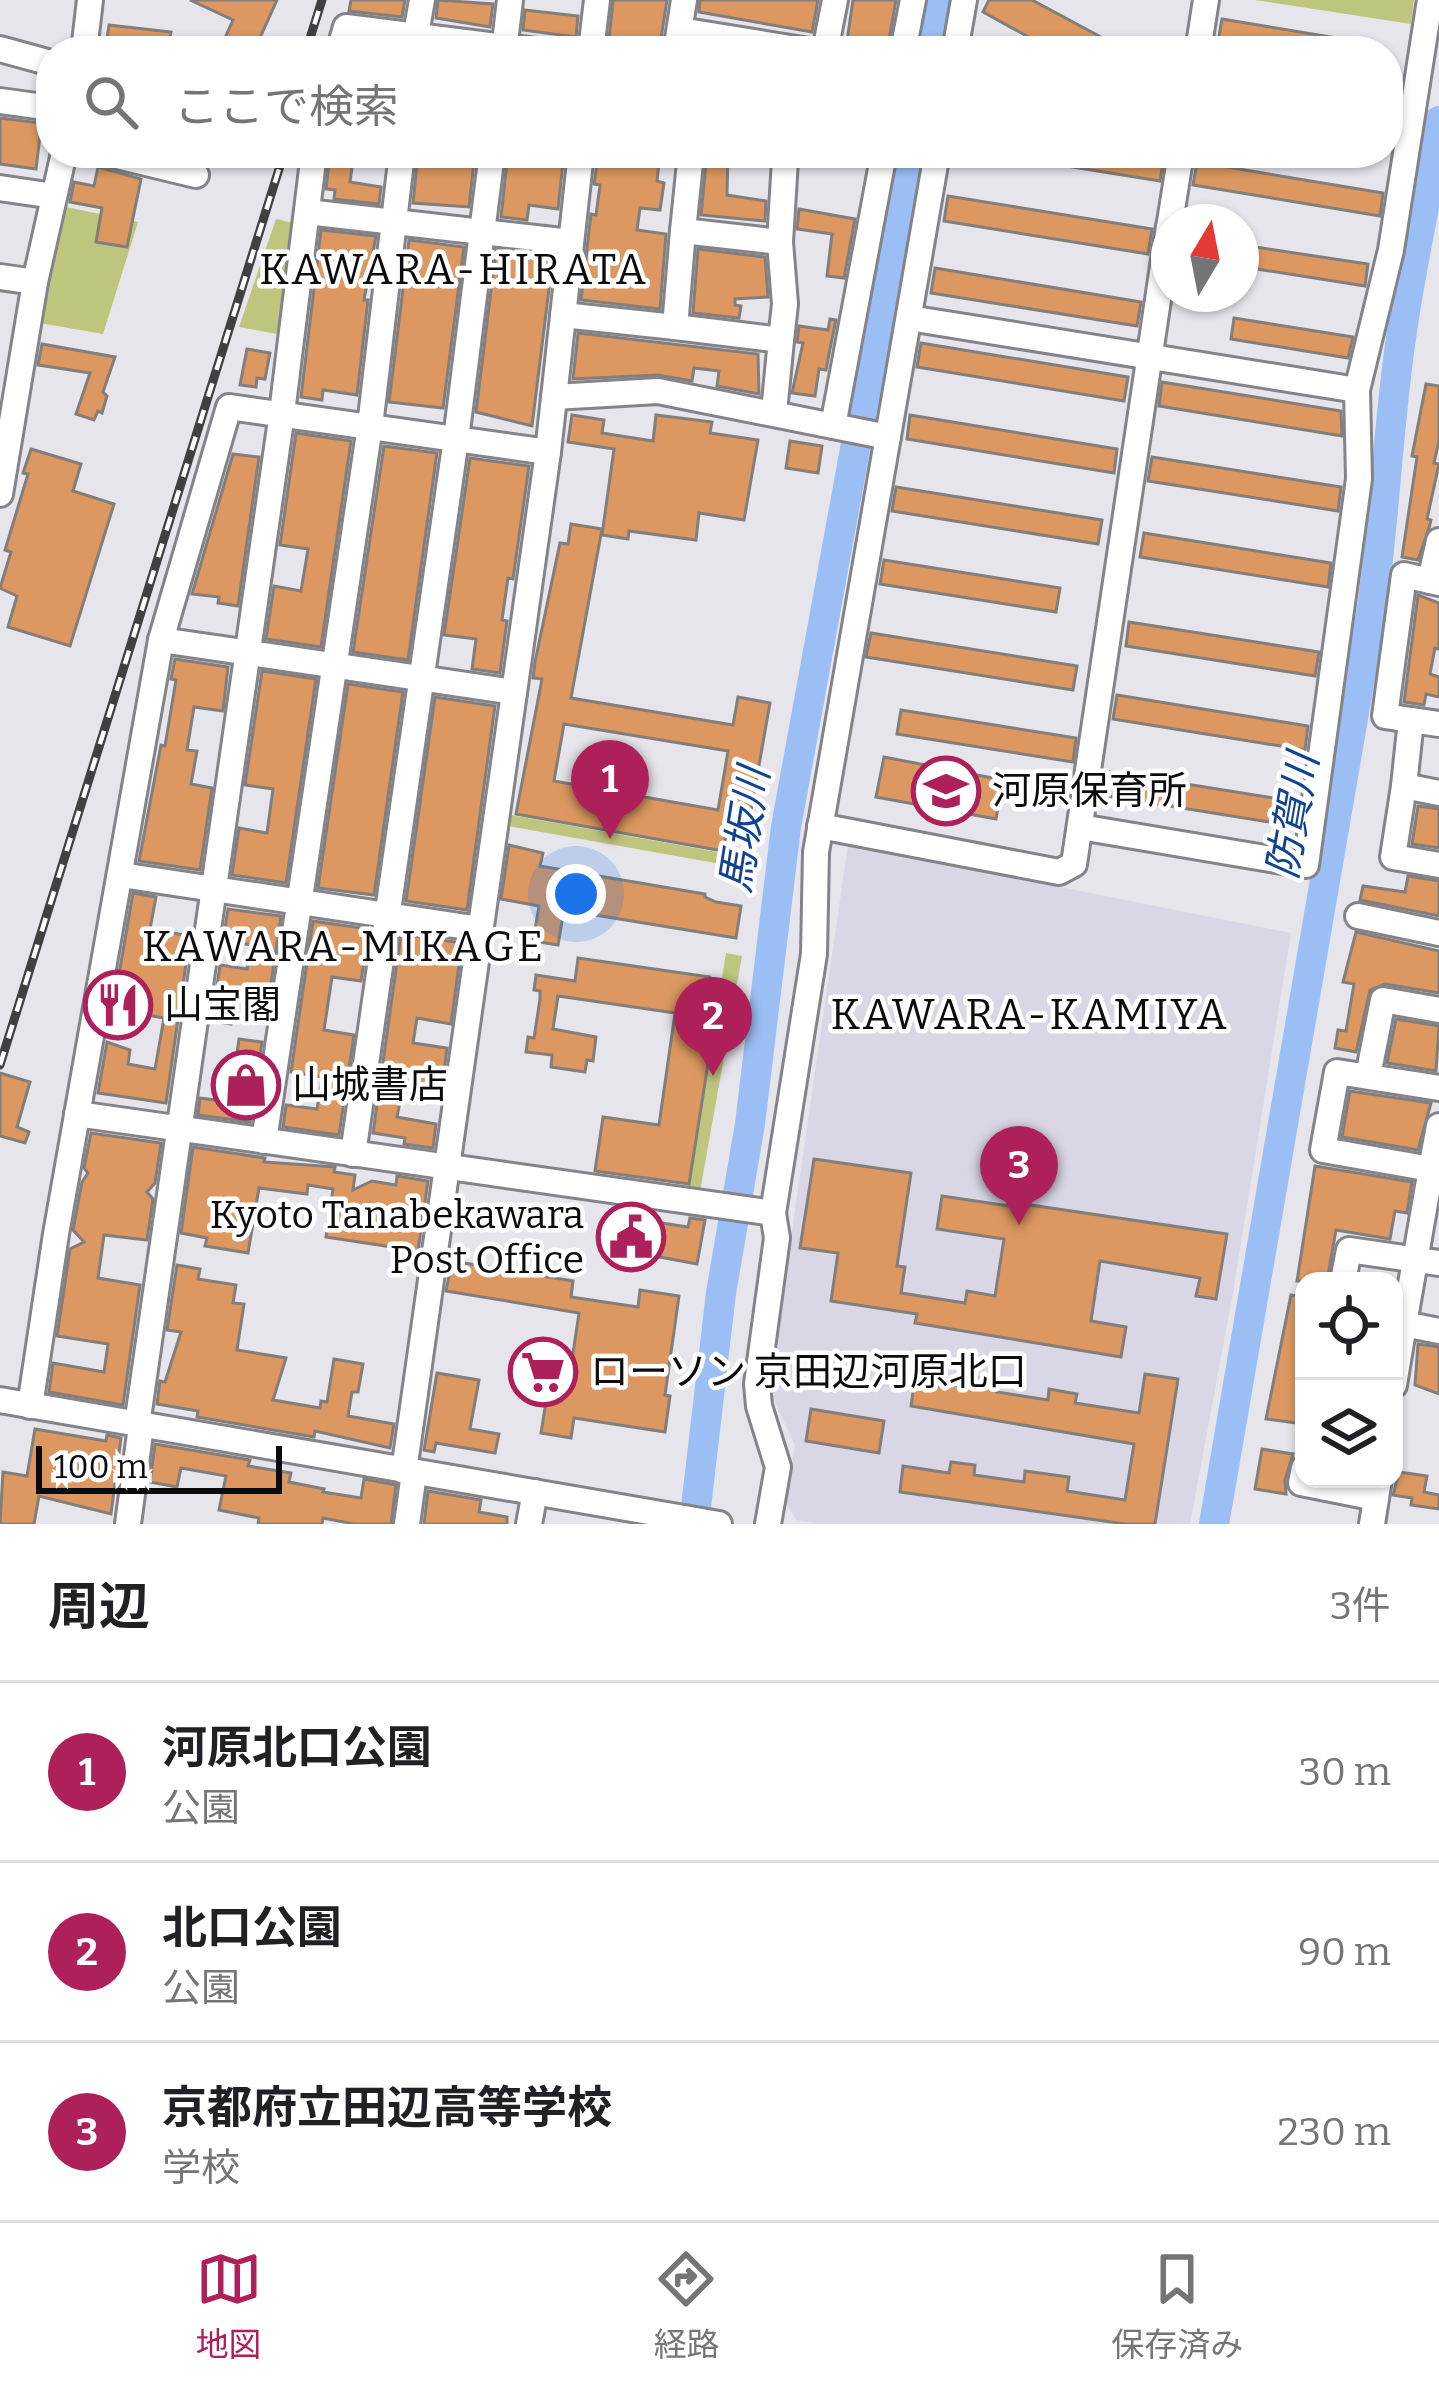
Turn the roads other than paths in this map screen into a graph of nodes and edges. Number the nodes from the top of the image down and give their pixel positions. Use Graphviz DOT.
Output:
graph roads {
  1 [pos="90,0"];
  2 [pos="422,0"];
  3 [pos="510,0"];
  4 [pos="597,0"];
  5 [pos="684,0"];
  6 [pos="835,0"];
  7 [pos="913,0"];
  8 [pos="964,0"];
  9 [pos="1206,0"];
  10 [pos="1430,0"];
  11 [pos="86,36"];
  12 [pos="344,36"];
  13 [pos="380,36"];
  14 [pos="415,36"];
  15 [pos="506,36"];
  16 [pos="593,36"];
  17 [pos="679,36"];
  18 [pos="828,36"];
  19 [pos="906,36"];
  20 [pos="958,36"];
  21 [pos="1200,36"];
  22 [pos="0,50"];
  23 [pos="36,59"];
  24 [pos="0,101"];
  25 [pos="36,107"];
  26 [pos="61,168"];
  27 [pos="167,168"];
  28 [pos="312,168"];
  29 [pos="400,168"];
  30 [pos="489,168"];
  31 [pos="579,168"];
  32 [pos="689,168"];
  33 [pos="785,168"];
  34 [pos="882,168"];
  35 [pos="934,168"];
  36 [pos="1178,168"];
  37 [pos="196,175"];
  38 [pos="0,188"];
  39 [pos="54,196"];
  40 [pos="1172,204"];
  41 [pos="307,212"];
  42 [pos="395,222"];
  43 [pos="683,231"];
  44 [pos="482,232"];
  45 [pos="571,242"];
  46 [pos="780,242"];
  47 [pos="0,277"];
  48 [pos="35,281"];
  49 [pos="1155,312"];
  50 [pos="563,315"];
  51 [pos="909,318"];
  52 [pos="675,327"];
  53 [pos="782,340"];
  54 [pos="1148,357"];
  55 [pos="9,382"];
  56 [pos="1357,390"];
  57 [pos="554,397"];
  58 [pos="774,412"];
  59 [pos="282,413"];
  60 [pos="370,426"];
  61 [pos="840,427"];
  62 [pos="884,436"];
  63 [pos="456,439"];
  64 [pos="548,452"];
  65 [pos="0,494"];
  66 [pos="1439,541"];
  67 [pos="1435,582"];
  68 [pos="161,640"];
  69 [pos="248,652"];
  70 [pos="334,665"];
  71 [pos="421,678"];
  72 [pos="514,692"];
  73 [pos="1411,720"];
  74 [pos="1439,724"];
  75 [pos="1404,786"];
  76 [pos="1439,793"];
  77 [pos="820,826"];
  78 [pos="1080,827"];
  79 [pos="1439,865"];
  80 [pos="121,875"];
  81 [pos="214,889"];
  82 [pos="300,902"];
  83 [pos="388,915"];
  84 [pos="1358,916"];
  85 [pos="480,928"];
  86 [pos="1439,933"];
  87 [pos="1439,1010"];
  88 [pos="1368,1076"];
  89 [pos="1439,1088"];
  90 [pos="77,1114"];
  91 [pos="1439,1126"];
  92 [pos="178,1128"];
  93 [pos="264,1141"];
  94 [pos="353,1154"];
  95 [pos="446,1168"];
  96 [pos="1431,1169"];
  97 [pos="762,1212"];
  98 [pos="1427,1261"];
  99 [pos="1345,1272"];
  100 [pos="1404,1324"];
  101 [pos="1439,1331"];
  102 [pos="1395,1380"];
  103 [pos="0,1400"];
  104 [pos="30,1406"];
  105 [pos="139,1425"];
  106 [pos="409,1472"];
  107 [pos="1377,1488"];
  108 [pos="535,1492"];
  109 [pos="666,1517"];
  110 [pos="128,1524"];
  111 [pos="407,1524"];
  112 [pos="530,1524"];
  113 [pos="718,1524"];
  114 [pos="768,1524"];
  115 [pos="1372,1524"];
  1 -- 11 [label="street"];
  2 -- 14 [label="street"];
  3 -- 15 [label="street"];
  4 -- 16 [label="street"];
  5 -- 17 [label="street"];
  6 -- 18 [label="street"];
  7 -- 19 [label="street"];
  8 -- 20 [label="street"];
  9 -- 21 [label="street"];
  10 -- 56 [label="street"];
  12 -- 13 [label="street"];
  22 -- 23 [label="street"];
  24 -- 25 [label="street"];
  26 -- 39 [label="street"];
  27 -- 37 [label="street"];
  28 -- 41 [label="street"];
  29 -- 42 [label="street"];
  30 -- 44 [label="street"];
  31 -- 45 [label="street"];
  32 -- 43 [label="street"];
  33 -- 46 [label="street"];
  34 -- 61 [label="street"];
  35 -- 51 [label="street"];
  36 -- 40 [label="street"];
  38 -- 39 [label="street"];
  39 -- 48 [label="street"];
  41 -- 42 [label="street"];
  41 -- 59 [label="street"];
  42 -- 44 [label="street"];
  42 -- 60 [label="street"];
  43 -- 46 [label="street"];
  43 -- 52 [label="street"];
  44 -- 45 [label="street"];
  44 -- 63 [label="street"];
  45 -- 50 [label="street"];
  46 -- 53 [label="street"];
  47 -- 48 [label="street"];
  48 -- 55 [label="street"];
  49 -- 54 [label="street"];
  50 -- 52 [label="street"];
  50 -- 57 [label="street"];
  51 -- 54 [label="street"];
  51 -- 62 [label="street"];
  52 -- 53 [label="street"];
  53 -- 58 [label="street"];
  54 -- 56 [label="street"];
  54 -- 78 [label="street"];
  55 -- 65 [label="street"];
  56 -- 78 [label="street"];
  57 -- 58 [label="street"];
  57 -- 64 [label="street"];
  58 -- 61 [label="street"];
  59 -- 60 [label="street"];
  59 -- 68 [label="street"];
  59 -- 69 [label="street"];
  60 -- 63 [label="street"];
  60 -- 70 [label="street"];
  61 -- 62 [label="street"];
  62 -- 77 [label="street"];
  63 -- 64 [label="street"];
  63 -- 71 [label="street"];
  64 -- 72 [label="street"];
  66 -- 67 [label="street"];
  67 -- 73 [label="street"];
  68 -- 69 [label="street"];
  68 -- 80 [label="street"];
  69 -- 70 [label="street"];
  69 -- 81 [label="street"];
  70 -- 71 [label="street"];
  70 -- 82 [label="street"];
  71 -- 72 [label="street"];
  71 -- 83 [label="street"];
  72 -- 85 [label="street"];
  73 -- 74 [label="street"];
  73 -- 75 [label="street"];
  75 -- 76 [label="street"];
  75 -- 79 [label="street"];
  77 -- 78 [label="street"];
  77 -- 97 [label="street"];
  80 -- 81 [label="street"];
  80 -- 90 [label="street"];
  81 -- 82 [label="street"];
  81 -- 92 [label="street"];
  82 -- 83 [label="street"];
  82 -- 93 [label="street"];
  83 -- 85 [label="street"];
  83 -- 94 [label="street"];
  84 -- 86 [label="street"];
  85 -- 95 [label="street"];
  87 -- 88 [label="street"];
  88 -- 89 [label="street"];
  88 -- 96 [label="street"];
  90 -- 92 [label="street"];
  90 -- 104 [label="street"];
  91 -- 96 [label="street"];
  92 -- 93 [label="street"];
  92 -- 105 [label="street"];
  93 -- 94 [label="street"];
  94 -- 95 [label="street"];
  95 -- 97 [label="street"];
  95 -- 106 [label="street"];
  96 -- 98 [label="street"];
  97 -- 114 [label="street"];
  98 -- 99 [label="street"];
  98 -- 100 [label="street"];
  100 -- 101 [label="street"];
  100 -- 102 [label="street"];
  103 -- 104 [label="street"];
  104 -- 105 [label="street"];
  105 -- 106 [label="street"];
  105 -- 110 [label="street"];
  106 -- 108 [label="street"];
  106 -- 111 [label="street"];
  107 -- 115 [label="street"];
  108 -- 109 [label="street"];
  108 -- 112 [label="street"];
  109 -- 113 [label="street"];
}
